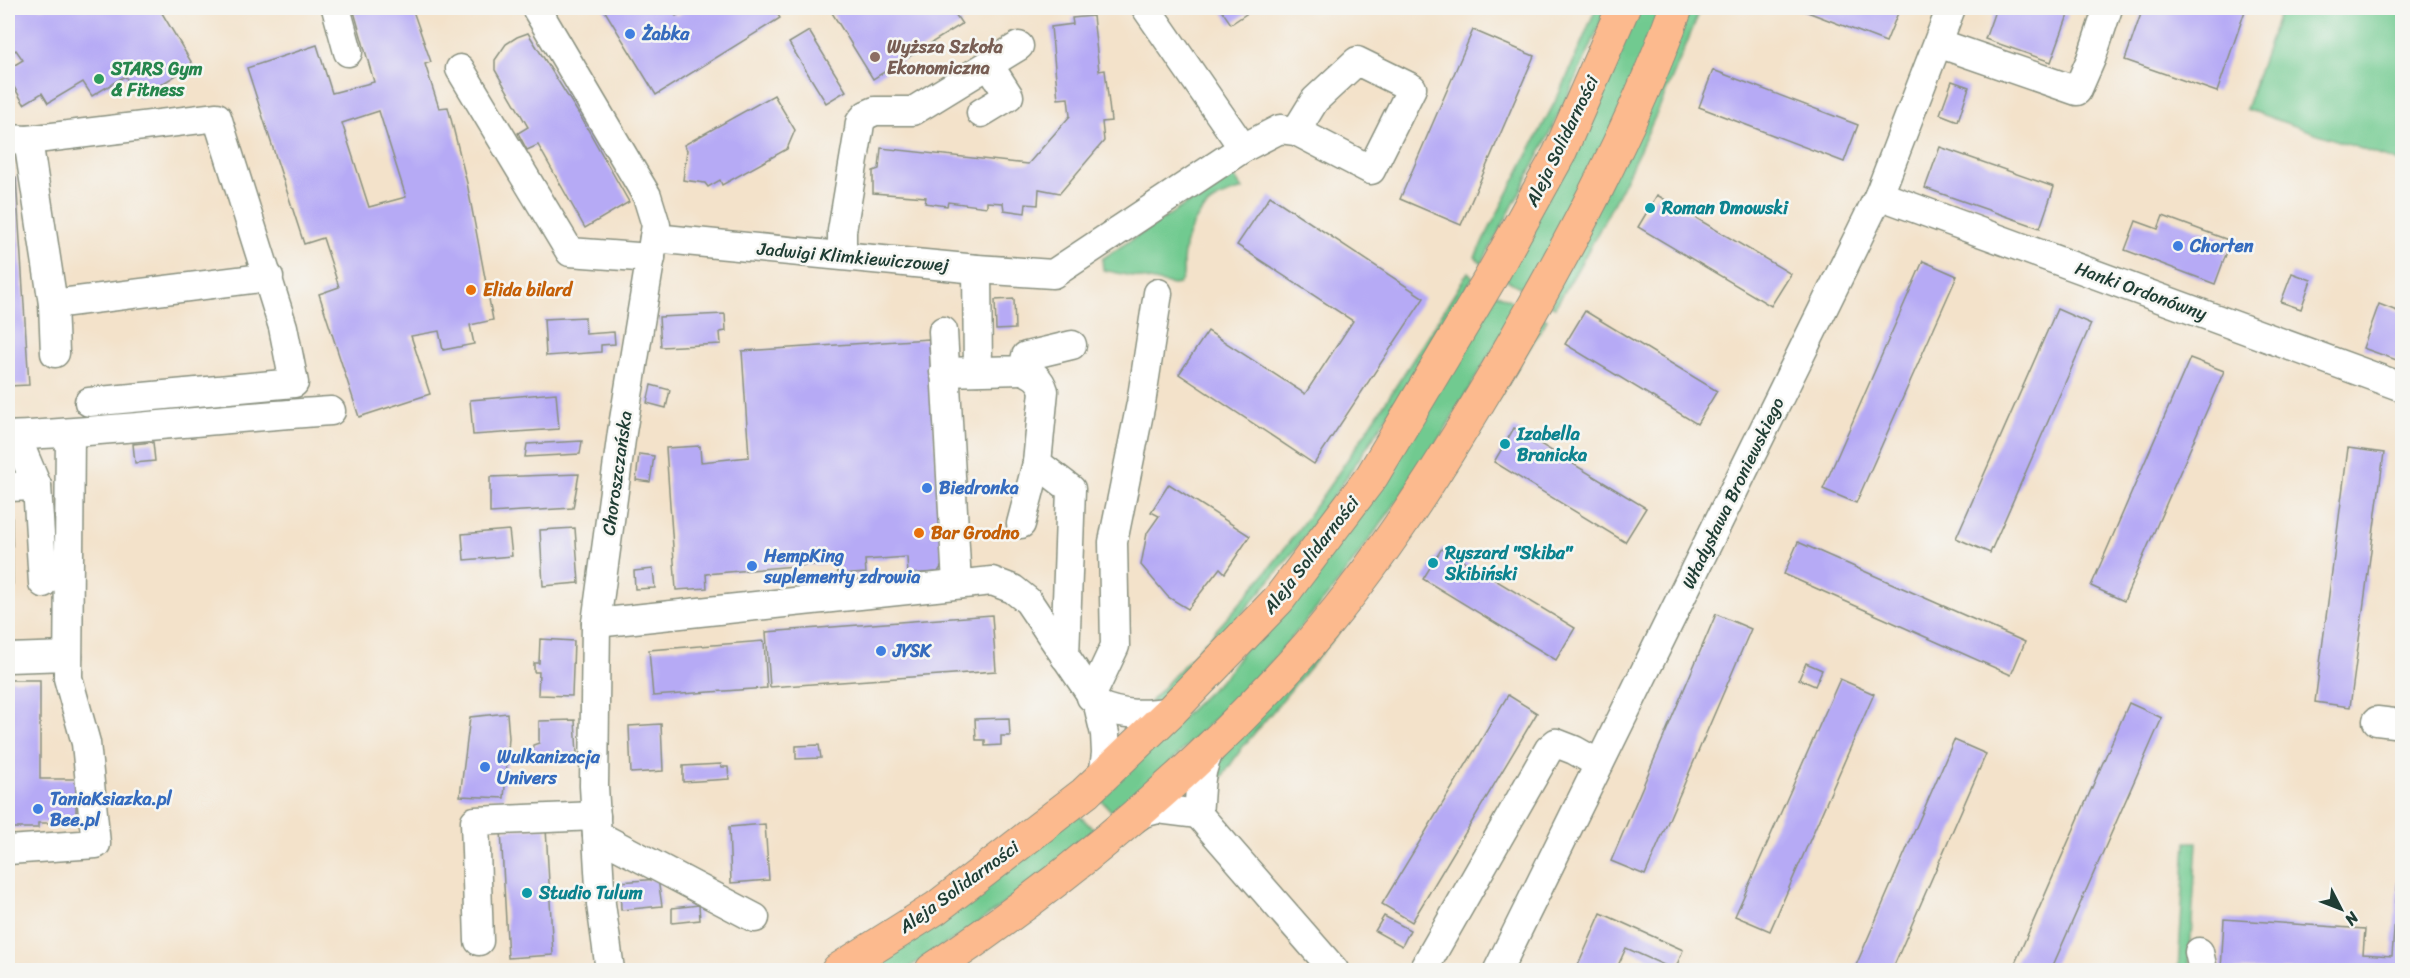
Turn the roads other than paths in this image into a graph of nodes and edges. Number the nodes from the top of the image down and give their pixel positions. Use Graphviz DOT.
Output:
graph roads {
  1 [pos="336,8"];
  2 [pos="536,8"];
  3 [pos="1146,8"];
  4 [pos="1623,8"];
  5 [pos="1676,8"];
  6 [pos="1951,8"];
  7 [pos="2108,8"];
  8 [pos="1938,43"];
  9 [pos="1019,46"];
  10 [pos="348,52"];
  11 [pos="988,65"];
  12 [pos="460,69"];
  13 [pos="981,112"];
  14 [pos="1296,131"];
  15 [pos="18,139"];
  16 [pos="1243,148"];
  17 [pos="1879,195"];
  18 [pos="653,248"];
  19 [pos="842,255"];
  20 [pos="977,269"];
  21 [pos="269,278"];
  22 [pos="1158,293"];
  23 [pos="53,304"];
  24 [pos="943,331"];
  25 [pos="1072,345"];
  26 [pos="55,353"];
  27 [pos="1023,370"];
  28 [pos="978,371"];
  29 [pos="944,372"];
  30 [pos="2403,387"];
  31 [pos="89,402"];
  32 [pos="331,411"];
  33 [pos="70,433"];
  34 [pos="12,436"];
  35 [pos="1037,463"];
  36 [pos="37,486"];
  37 [pos="8,487"];
  38 [pos="1021,524"];
  39 [pos="43,583"];
  40 [pos="957,584"];
  41 [pos="596,623"];
  42 [pos="68,656"];
  43 [pos="1065,657"];
  44 [pos="8,658"];
  45 [pos="1094,701"];
  46 [pos="1172,711"];
  47 [pos="1214,743"];
  48 [pos="1599,764"];
  49 [pos="1102,778"];
  50 [pos="1198,814"];
  51 [pos="1129,822"];
  52 [pos="596,826"];
  53 [pos="8,850"];
  54 [pos="756,918"];
  55 [pos="479,941"];
  56 [pos="610,970"];
  57 [pos="838,970"];
  58 [pos="932,970"];
  59 [pos="1334,970"];
  60 [pos="1423,970"];
  61 [pos="1498,970"];
  1 -- 10 [label="street"];
  2 -- 18 [label="street, Choroszczańska"];
  3 -- 16 [label="street"];
  4 -- 46 [label="main road, Aleja Solidarności"];
  5 -- 47 [label="main road"];
  6 -- 8 [label="street, Władysława Broniewskiego"];
  7 -- 8 [label="street"];
  8 -- 17 [label="street, Władysława Broniewskiego"];
  9 -- 11 [label="street"];
  11 -- 13 [label="street"];
  11 -- 19 [label="street"];
  12 -- 18 [label="street, Jadwigi Klimkiewiczowej"];
  14 -- 16 [label="street"];
  15 -- 21 [label="street"];
  15 -- 23 [label="street"];
  16 -- 20 [label="street, Jadwigi Klimkiewiczowej"];
  17 -- 30 [label="street, Hanki Ordonówny"];
  17 -- 48 [label="street, Władysława Broniewskiego"];
  18 -- 19 [label="street, Jadwigi Klimkiewiczowej"];
  18 -- 41 [label="street, Choroszczańska"];
  19 -- 20 [label="street, Jadwigi Klimkiewiczowej"];
  20 -- 28 [label="street"];
  21 -- 23 [label="street"];
  21 -- 31 [label="street"];
  22 -- 45 [label="street"];
  23 -- 26 [label="street"];
  24 -- 29 [label="street"];
  25 -- 27 [label="street"];
  27 -- 28 [label="street"];
  27 -- 35 [label="street"];
  28 -- 29 [label="street"];
  29 -- 40 [label="street"];
  32 -- 33 [label="street"];
  33 -- 34 [label="street"];
  33 -- 42 [label="street"];
  34 -- 36 [label="street"];
  35 -- 38 [label="street"];
  35 -- 43 [label="street"];
  36 -- 37 [label="street"];
  36 -- 39 [label="street"];
  40 -- 41 [label="street"];
  40 -- 43 [label="street"];
  41 -- 52 [label="street, Choroszczańska"];
  42 -- 44 [label="street"];
  42 -- 53 [label="street"];
  43 -- 45 [label="street"];
  45 -- 46 [label="street"];
  45 -- 49 [label="street"];
  46 -- 49 [label="main road, Aleja Solidarności"];
  47 -- 50 [label="street"];
  47 -- 51 [label="main road"];
  48 -- 60 [label="street"];
  48 -- 61 [label="street, Władysława Broniewskiego"];
  49 -- 57 [label="main road, Aleja Solidarności"];
  50 -- 51 [label="street"];
  50 -- 59 [label="street"];
  51 -- 58 [label="main road"];
  52 -- 54 [label="street"];
  52 -- 55 [label="street"];
  52 -- 56 [label="street, Choroszczańska"];
}
